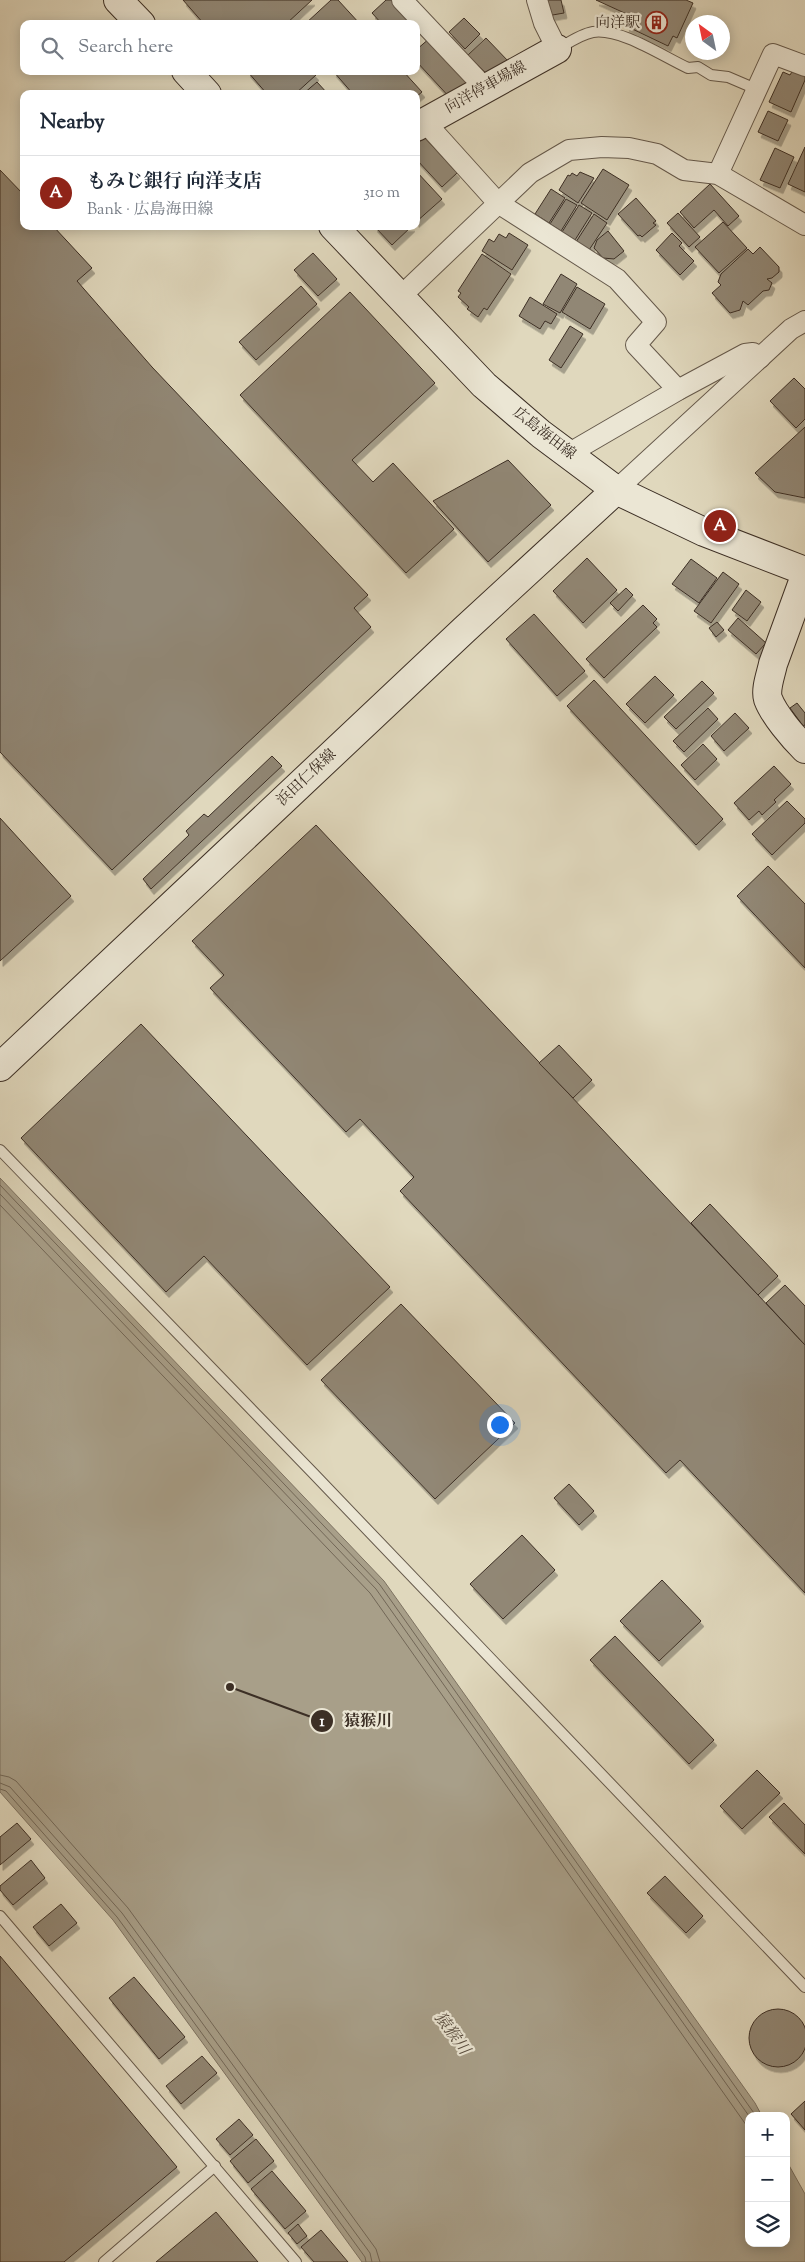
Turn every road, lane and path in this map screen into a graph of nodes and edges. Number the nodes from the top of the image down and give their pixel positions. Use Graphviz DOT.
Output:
graph roads {
  1 [pos="118,0"];
  2 [pos="402,0"];
  3 [pos="538,0"];
  4 [pos="137,20"];
  5 [pos="557,49"];
  6 [pos="805,66"];
  7 [pos="190,75"];
  8 [pos="486,89"];
  9 [pos="756,89"];
  10 [pos="203,90"];
  11 [pos="421,125"];
  12 [pos="718,174"];
  13 [pos="498,203"];
  14 [pos="805,225"];
  15 [pos="337,230"];
  16 [pos="400,297"];
  17 [pos="805,321"];
  18 [pos="760,358"];
  19 [pos="678,390"];
  20 [pos="568,454"];
  21 [pos="616,490"];
  22 [pos="805,571"];
  23 [pos="805,576"];
  24 [pos="805,750"];
  25 [pos="0,1068"];
  26 [pos="0,1150"];
  27 [pos="1,1921"];
  28 [pos="805,1987"];
  29 [pos="215,2166"];
  30 [pos="104,2262"];
  31 [pos="296,2262"];
  1 -- 4 [label="main road"];
  2 -- 8 [label="street"];
  3 -- 5 [label="street"];
  5 -- 8 [label="main road, 向洋停車場線"];
  5 -- 9 [label="lane"];
  6 -- 9 [label="street"];
  7 -- 10 [label="main road"];
  8 -- 11 [label="main road, 向洋停車場線"];
  9 -- 12 [label="street"];
  11 -- 13 [label="street"];
  12 -- 13 [label="street"];
  12 -- 14 [label="street"];
  13 -- 16 [label="street"];
  13 -- 19 [label="street"];
  15 -- 16 [label="main road, 広島海田線"];
  16 -- 20 [label="main road, 広島海田線"];
  17 -- 18 [label="street"];
  18 -- 19 [label="street"];
  18 -- 21 [label="street"];
  19 -- 20 [label="street"];
  20 -- 21 [label="main road, 広島海田線"];
  21 -- 22 [label="main road, 広島海田線"];
  21 -- 25 [label="main road, 浜田仁保線"];
  23 -- 24 [label="main road"];
  26 -- 28 [label="lane"];
  27 -- 29 [label="lane"];
  29 -- 30 [label="lane"];
  29 -- 31 [label="lane"];
}
